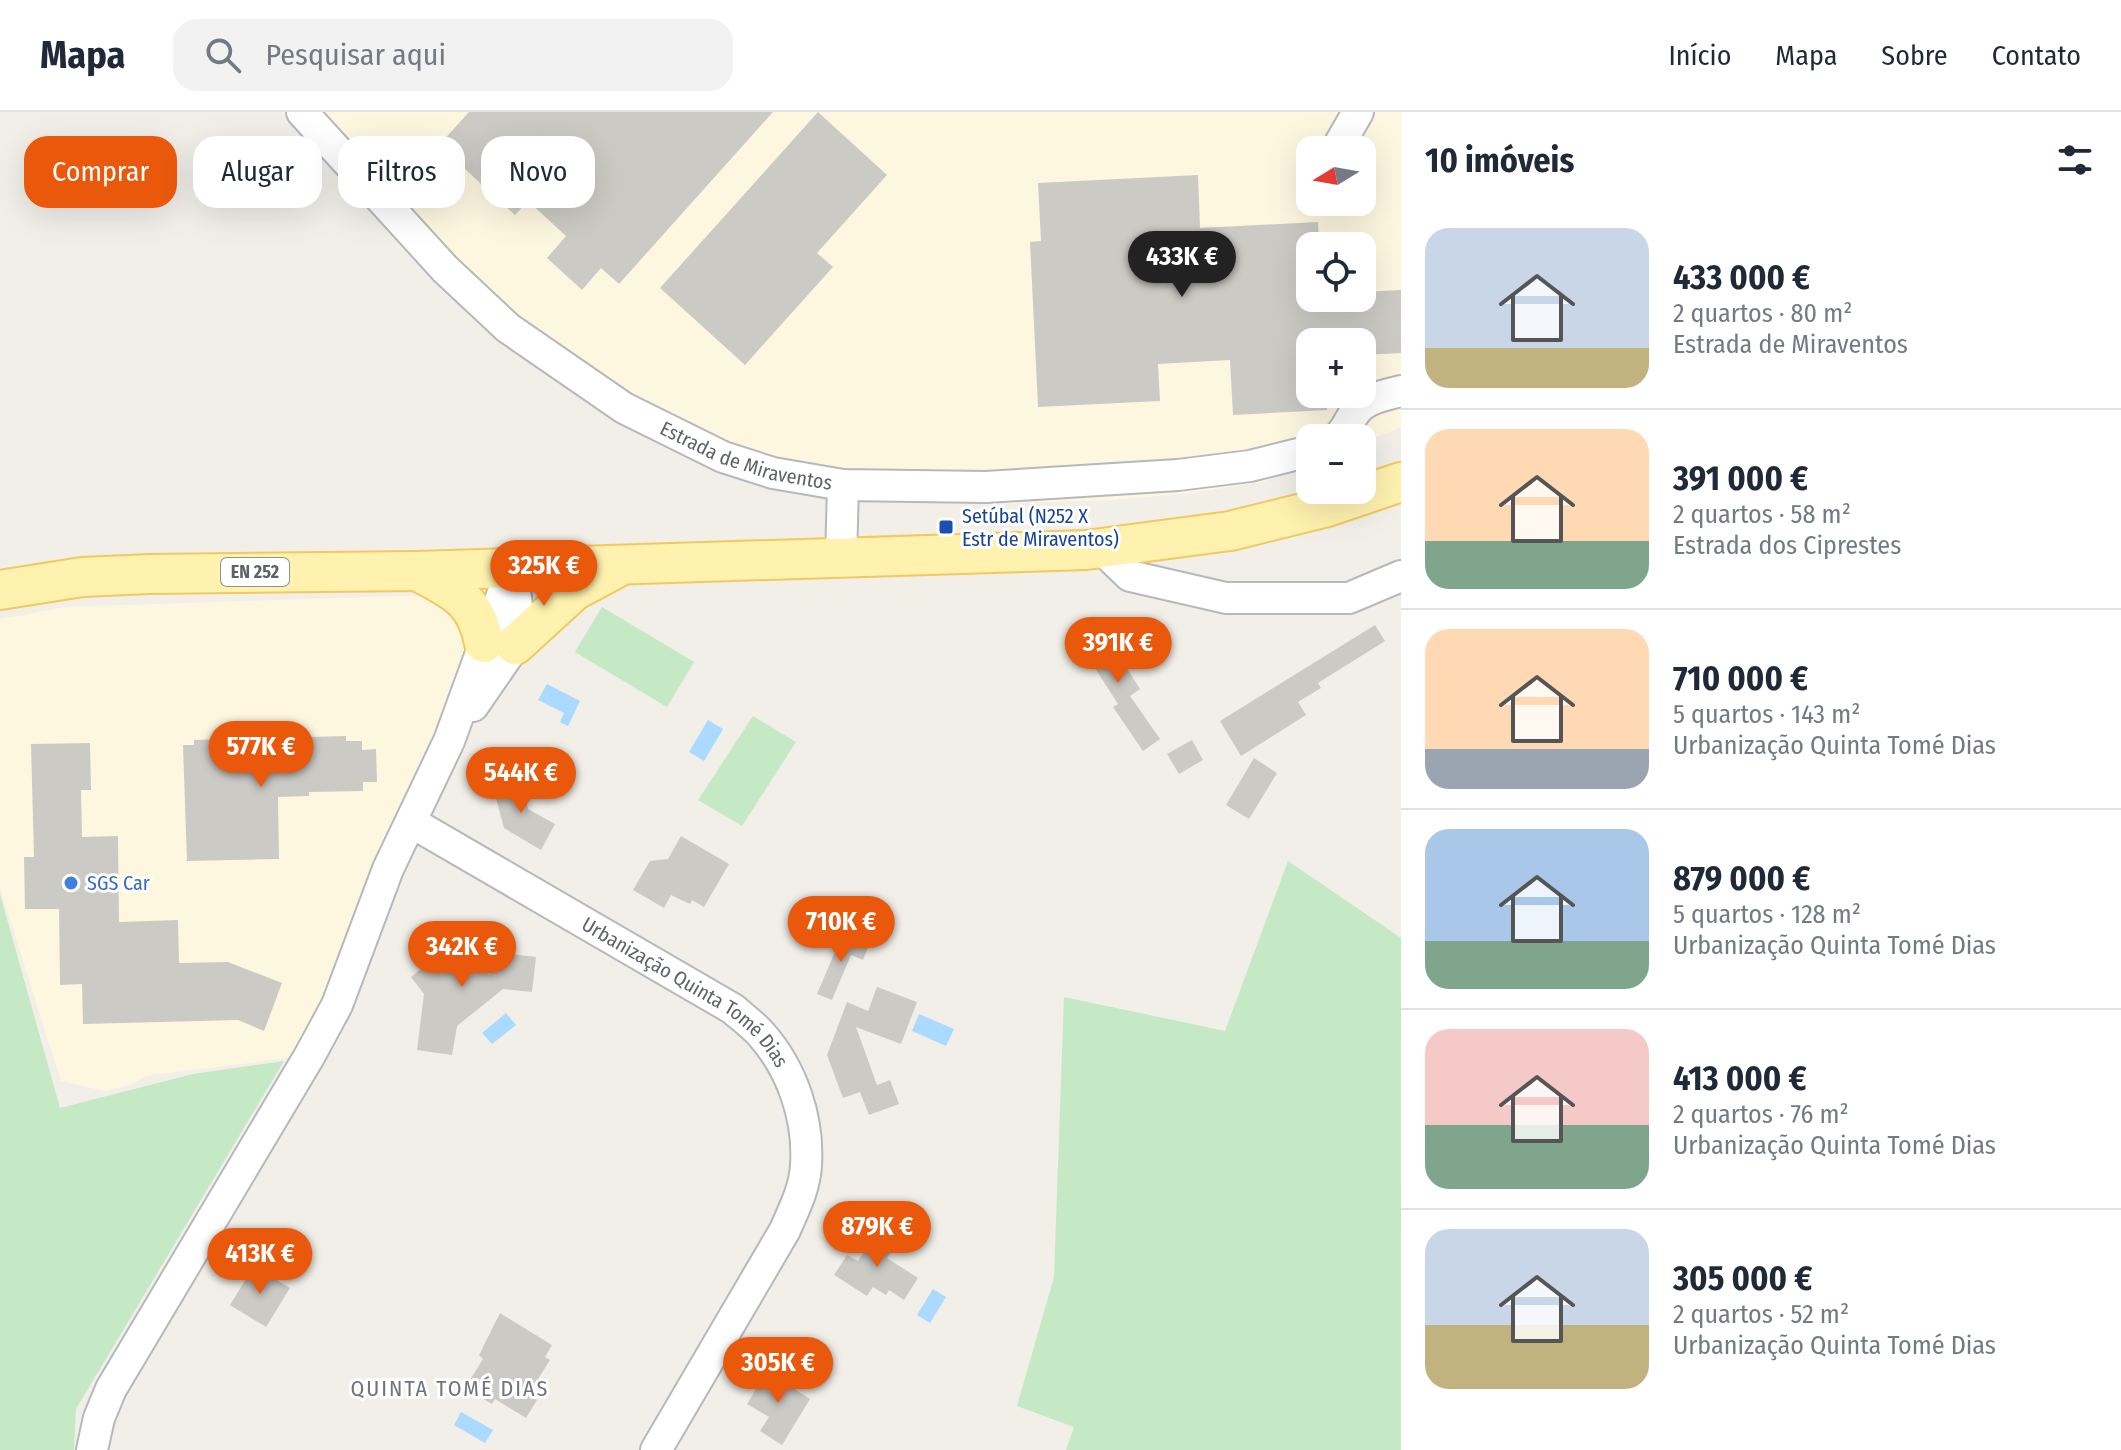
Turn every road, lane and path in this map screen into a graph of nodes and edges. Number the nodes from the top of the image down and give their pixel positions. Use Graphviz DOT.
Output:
graph roads {
  1 [pos="302,112"];
  2 [pos="1358,112"];
  3 [pos="1344,136"];
  4 [pos="1401,391"];
  5 [pos="1348,424"];
  6 [pos="1296,454"];
  7 [pos="1401,482"];
  8 [pos="843,485"];
  9 [pos="1102,549"];
  10 [pos="841,559"];
  11 [pos="624,565"];
  12 [pos="512,568"];
  13 [pos="417,571"];
  14 [pos="1401,576"];
  15 [pos="0,590"];
  16 [pos="499,644"];
  17 [pos="411,822"];
  18 [pos="92,1450"];
  19 [pos="656,1450"];
  1 -- 8 [label="street, Estrada de Miraventos"];
  2 -- 3 [label="street"];
  4 -- 5 [label="street"];
  6 -- 8 [label="street, Estrada de Miraventos"];
  7 -- 9 [label="main road, EN 252"];
  8 -- 10 [label="street"];
  9 -- 10 [label="main road, EN 252"];
  9 -- 14 [label="street"];
  10 -- 11 [label="main road, EN 252"];
  11 -- 12 [label="main road, EN 252"];
  11 -- 16 [label="main road"];
  12 -- 13 [label="main road, EN 252"];
  12 -- 16 [label="street"];
  13 -- 15 [label="main road, EN 252"];
  13 -- 16 [label="main road"];
  16 -- 17 [label="street"];
  17 -- 18 [label="street"];
  17 -- 19 [label="street, Urbanização Quinta Tomé Dias"];
}
